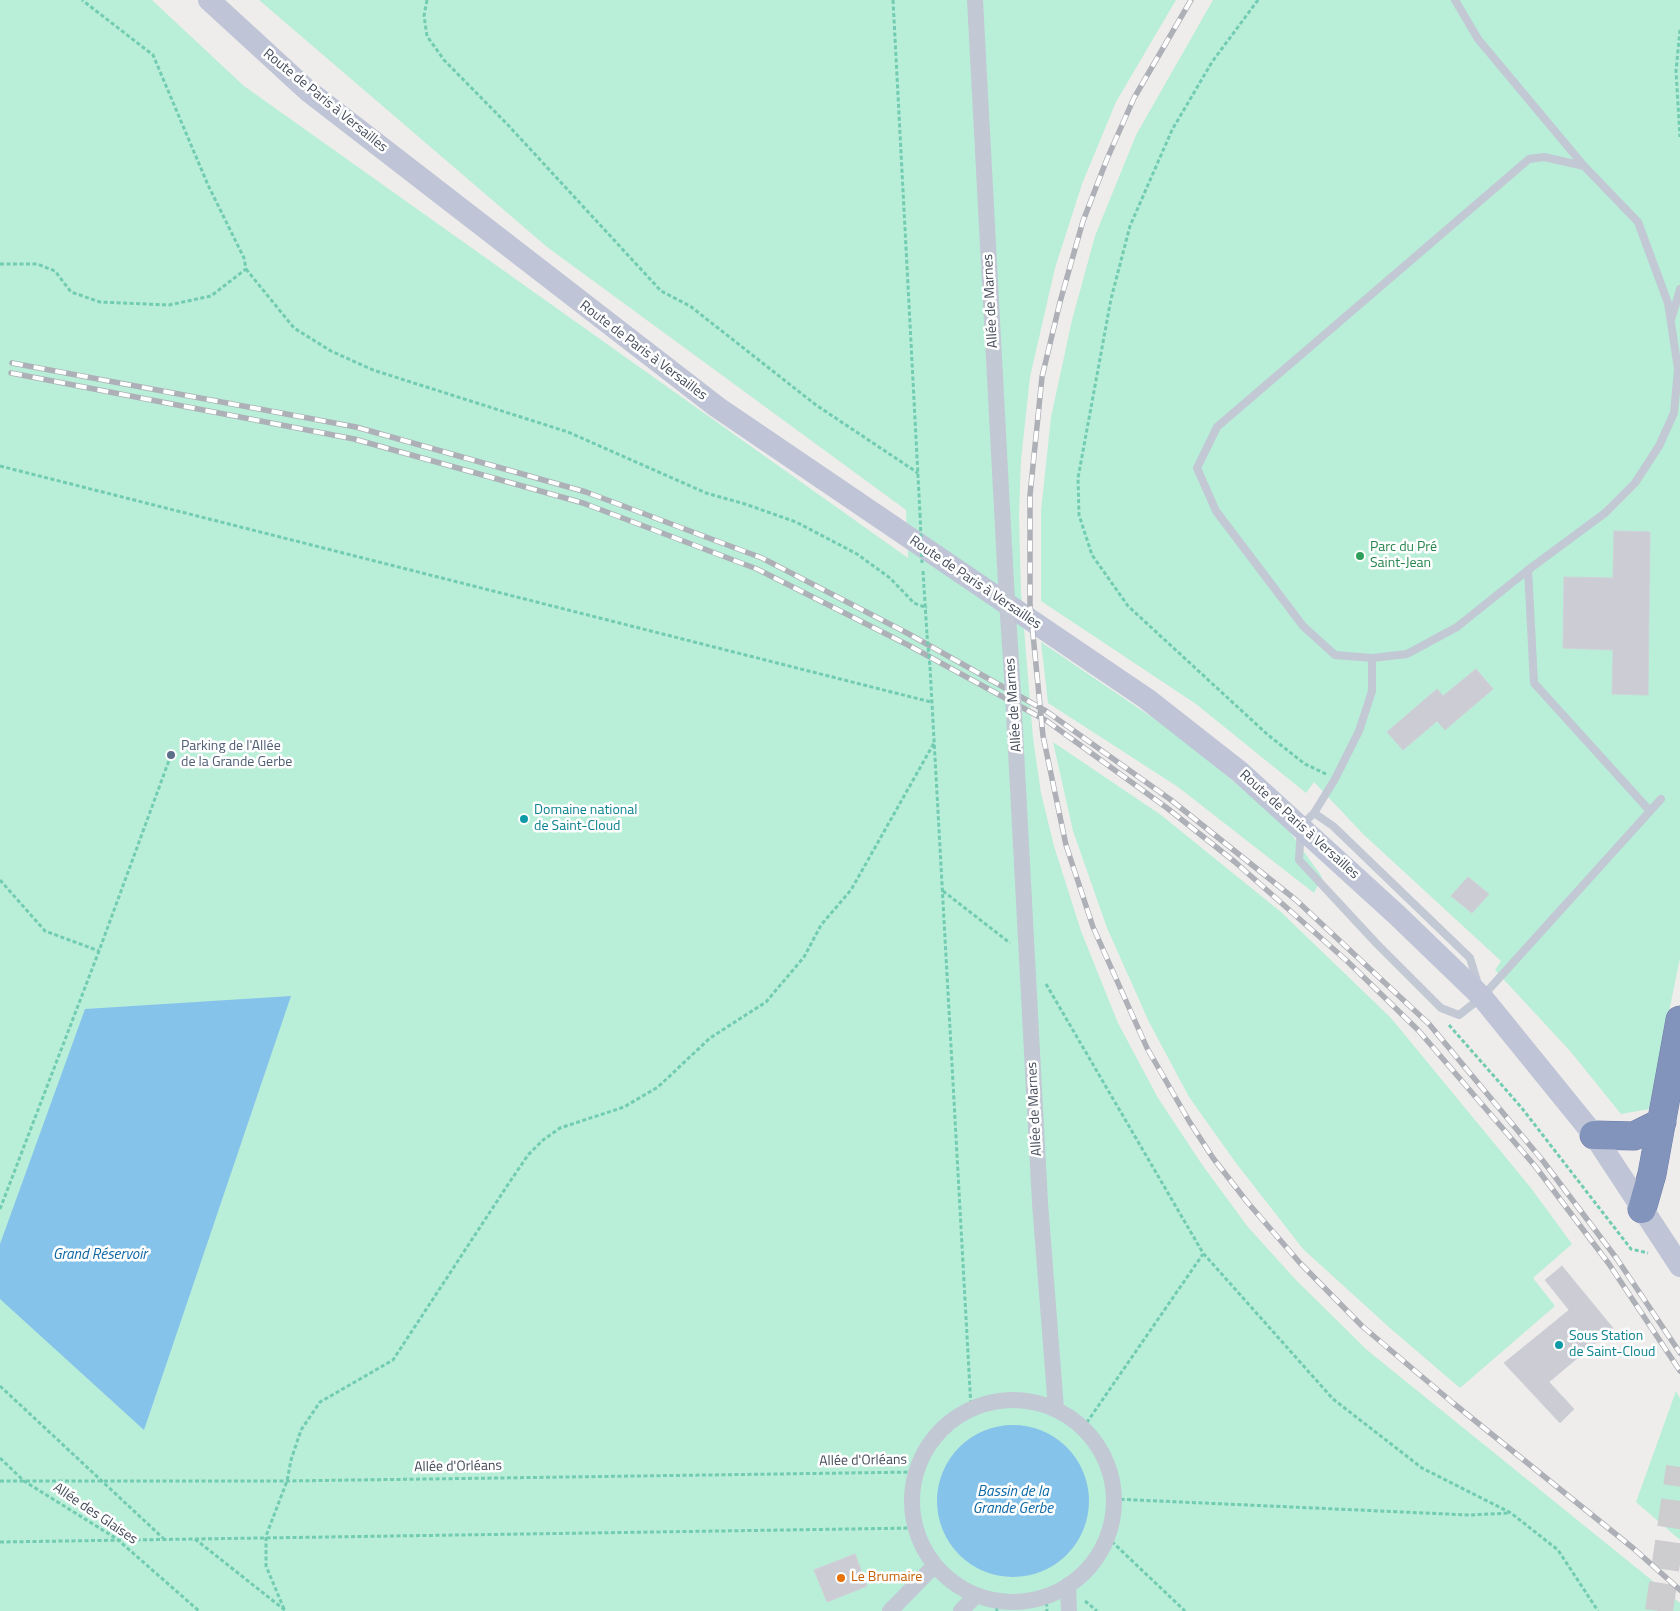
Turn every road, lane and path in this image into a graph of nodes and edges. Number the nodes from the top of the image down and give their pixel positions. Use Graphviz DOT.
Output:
graph roads {
  1 [pos="82,0"];
  2 [pos="209,0"];
  3 [pos="427,0"];
  4 [pos="893,0"];
  5 [pos="975,0"];
  6 [pos="1258,0"];
  7 [pos="1455,0"];
  8 [pos="1680,30"];
  9 [pos="1680,137"];
  10 [pos="1584,166"];
  11 [pos="0,264"];
  12 [pos="246,269"];
  13 [pos="1680,289"];
  14 [pos="1670,321"];
  15 [pos="0,466"];
  16 [pos="918,473"];
  17 [pos="1528,570"];
  18 [pos="926,608"];
  19 [pos="1372,658"];
  20 [pos="931,702"];
  21 [pos="934,743"];
  22 [pos="171,755"];
  23 [pos="1335,779"];
  24 [pos="1660,799"];
  25 [pos="1650,811"];
  26 [pos="1307,819"];
  27 [pos="0,880"];
  28 [pos="943,891"];
  29 [pos="99,951"];
  30 [pos="1029,955"];
  31 [pos="1482,997"];
  32 [pos="1440,1007"];
  33 [pos="1680,1020"];
  34 [pos="1662,1122"];
  35 [pos="1594,1135"];
  36 [pos="1644,1199"];
  37 [pos="0,1209"];
  38 [pos="1203,1253"];
  39 [pos="1674,1253"];
  40 [pos="0,1386"];
  41 [pos="972,1408"];
  42 [pos="1056,1410"];
  43 [pos="1083,1428"];
  44 [pos="0,1458"];
  45 [pos="916,1472"];
  46 [pos="0,1481"];
  47 [pos="24,1481"];
  48 [pos="102,1481"];
  49 [pos="287,1481"];
  50 [pos="1114,1499"];
  51 [pos="1511,1513"];
  52 [pos="915,1528"];
  53 [pos="266,1536"];
  54 [pos="1107,1537"];
  55 [pos="194,1538"];
  56 [pos="165,1539"];
  57 [pos="117,1540"];
  58 [pos="0,1542"];
  59 [pos="935,1565"];
  60 [pos="1068,1585"];
  61 [pos="975,1596"];
  62 [pos="1046,1604"];
  63 [pos="996,1606"];
  64 [pos="285,1610"];
  65 [pos="199,1611"];
  66 [pos="890,1611"];
  67 [pos="961,1611"];
  68 [pos="1069,1611"];
  69 [pos="1185,1611"];
  70 [pos="1598,1611"];
  1 -- 12 [label="path"];
  2 -- 26 [label="main road, Route de Paris à Versailles"];
  3 -- 16 [label="path"];
  4 -- 16 [label="path"];
  5 -- 30 [label="street, Allée de Marnes, bridge"];
  6 -- 23 [label="path"];
  7 -- 10 [label="lane"];
  8 -- 9 [label="path"];
  10 -- 14 [label="lane"];
  10 -- 19 [label="lane"];
  11 -- 12 [label="path"];
  12 -- 18 [label="path"];
  13 -- 14 [label="lane"];
  14 -- 17 [label="lane"];
  15 -- 20 [label="path"];
  16 -- 18 [label="path, bridge"];
  17 -- 19 [label="lane"];
  17 -- 25 [label="lane"];
  18 -- 20 [label="path, bridge"];
  19 -- 23 [label="lane"];
  20 -- 21 [label="path"];
  21 -- 28 [label="path"];
  21 -- 49 [label="path"];
  22 -- 29 [label="path"];
  23 -- 26 [label="lane"];
  24 -- 25 [label="lane"];
  25 -- 31 [label="lane"];
  26 -- 31 [label="main road, Route de Paris à Versailles"];
  26 -- 32 [label="lane"];
  27 -- 29 [label="path"];
  28 -- 30 [label="path"];
  28 -- 41 [label="path"];
  29 -- 37 [label="path"];
  30 -- 38 [label="path"];
  30 -- 42 [label="street, Allée de Marnes"];
  31 -- 32 [label="lane"];
  31 -- 35 [label="main road, Route de Paris à Versailles"];
  32 -- 39 [label="path"];
  33 -- 34 [label="highway"];
  34 -- 35 [label="highway"];
  34 -- 36 [label="highway"];
  35 -- 36 [label="main road, Route de Paris à Versailles"];
  36 -- 39 [label="main road, Route de Paris à Versailles"];
  38 -- 43 [label="path"];
  38 -- 51 [label="path"];
  40 -- 48 [label="path, Allée des Glaises"];
  41 -- 42 [label="street"];
  41 -- 45 [label="street"];
  42 -- 43 [label="street"];
  43 -- 50 [label="street"];
  44 -- 47 [label="path, Allée des Glaises"];
  45 -- 49 [label="path, Allée d'Orléans"];
  45 -- 52 [label="street"];
  46 -- 47 [label="path, Allée d'Orléans"];
  47 -- 48 [label="path, Allée d'Orléans"];
  47 -- 57 [label="path, Allée des Glaises"];
  48 -- 49 [label="path, Allée d'Orléans"];
  48 -- 56 [label="path, Allée des Glaises"];
  49 -- 53 [label="path"];
  50 -- 51 [label="path"];
  50 -- 54 [label="street"];
  51 -- 70 [label="path"];
  52 -- 53 [label="path"];
  52 -- 59 [label="street"];
  53 -- 55 [label="path"];
  53 -- 64 [label="path"];
  54 -- 60 [label="street"];
  54 -- 69 [label="path"];
  55 -- 56 [label="path"];
  55 -- 64 [label="path"];
  56 -- 57 [label="path"];
  57 -- 58 [label="path"];
  57 -- 65 [label="path, Allée des Glaises"];
  59 -- 61 [label="street"];
  59 -- 66 [label="street"];
  60 -- 62 [label="street"];
  60 -- 68 [label="street"];
  61 -- 63 [label="street"];
  61 -- 67 [label="street"];
  62 -- 63 [label="street"];
}
